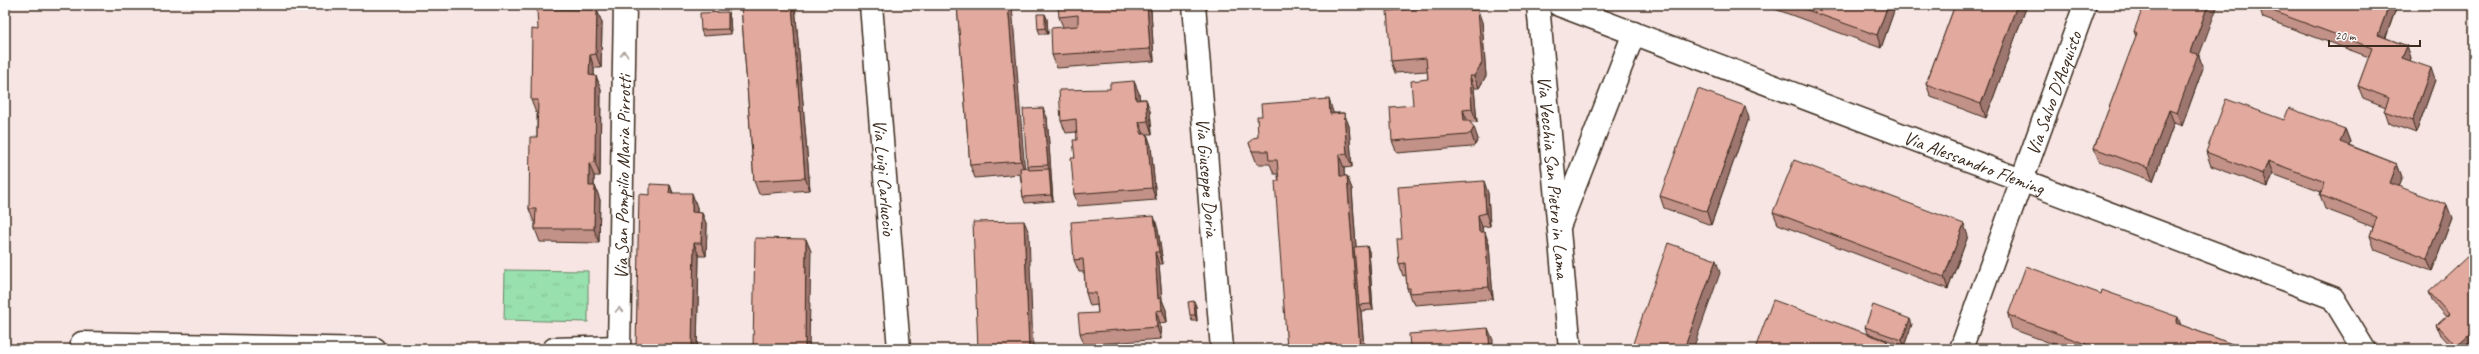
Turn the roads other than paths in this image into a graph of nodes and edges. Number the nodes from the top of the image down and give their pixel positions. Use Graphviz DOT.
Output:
graph roads {
  1 [pos="625,5"];
  2 [pos="871,5"];
  3 [pos="1194,5"];
  4 [pos="1538,5"];
  5 [pos="1559,5"];
  6 [pos="2085,5"];
  7 [pos="1634,33"];
  8 [pos="2022,180"];
  9 [pos="1559,228"];
  10 [pos="82,342"];
  11 [pos="314,348"];
  12 [pos="619,348"];
  13 [pos="375,349"];
  14 [pos="554,349"];
  15 [pos="898,349"];
  16 [pos="1222,349"];
  17 [pos="1570,349"];
  18 [pos="1961,349"];
  19 [pos="2364,349"];
  12 -- 1 [label="street, Via San Pompilio Maria Pirrotti, one-way"];
  2 -- 15 [label="street, Via Luigi Carluccio"];
  3 -- 16 [label="street, Via Giuseppe Doria"];
  4 -- 9 [label="street, Via Vecchia San Pietro in Lama"];
  5 -- 7 [label="street, Via Alessandro Fleming"];
  6 -- 8 [label="street, Via Salvo D'Acquisto"];
  7 -- 8 [label="street, Via Alessandro Fleming"];
  7 -- 9 [label="street"];
  8 -- 18 [label="street, Via Salvo D'Acquisto"];
  8 -- 19 [label="street, Via Alessandro Fleming"];
  9 -- 17 [label="street, Via Vecchia San Pietro in Lama"];
  10 -- 11 [label="street"];
  11 -- 13 [label="street"];
  12 -- 14 [label="street"];
}
